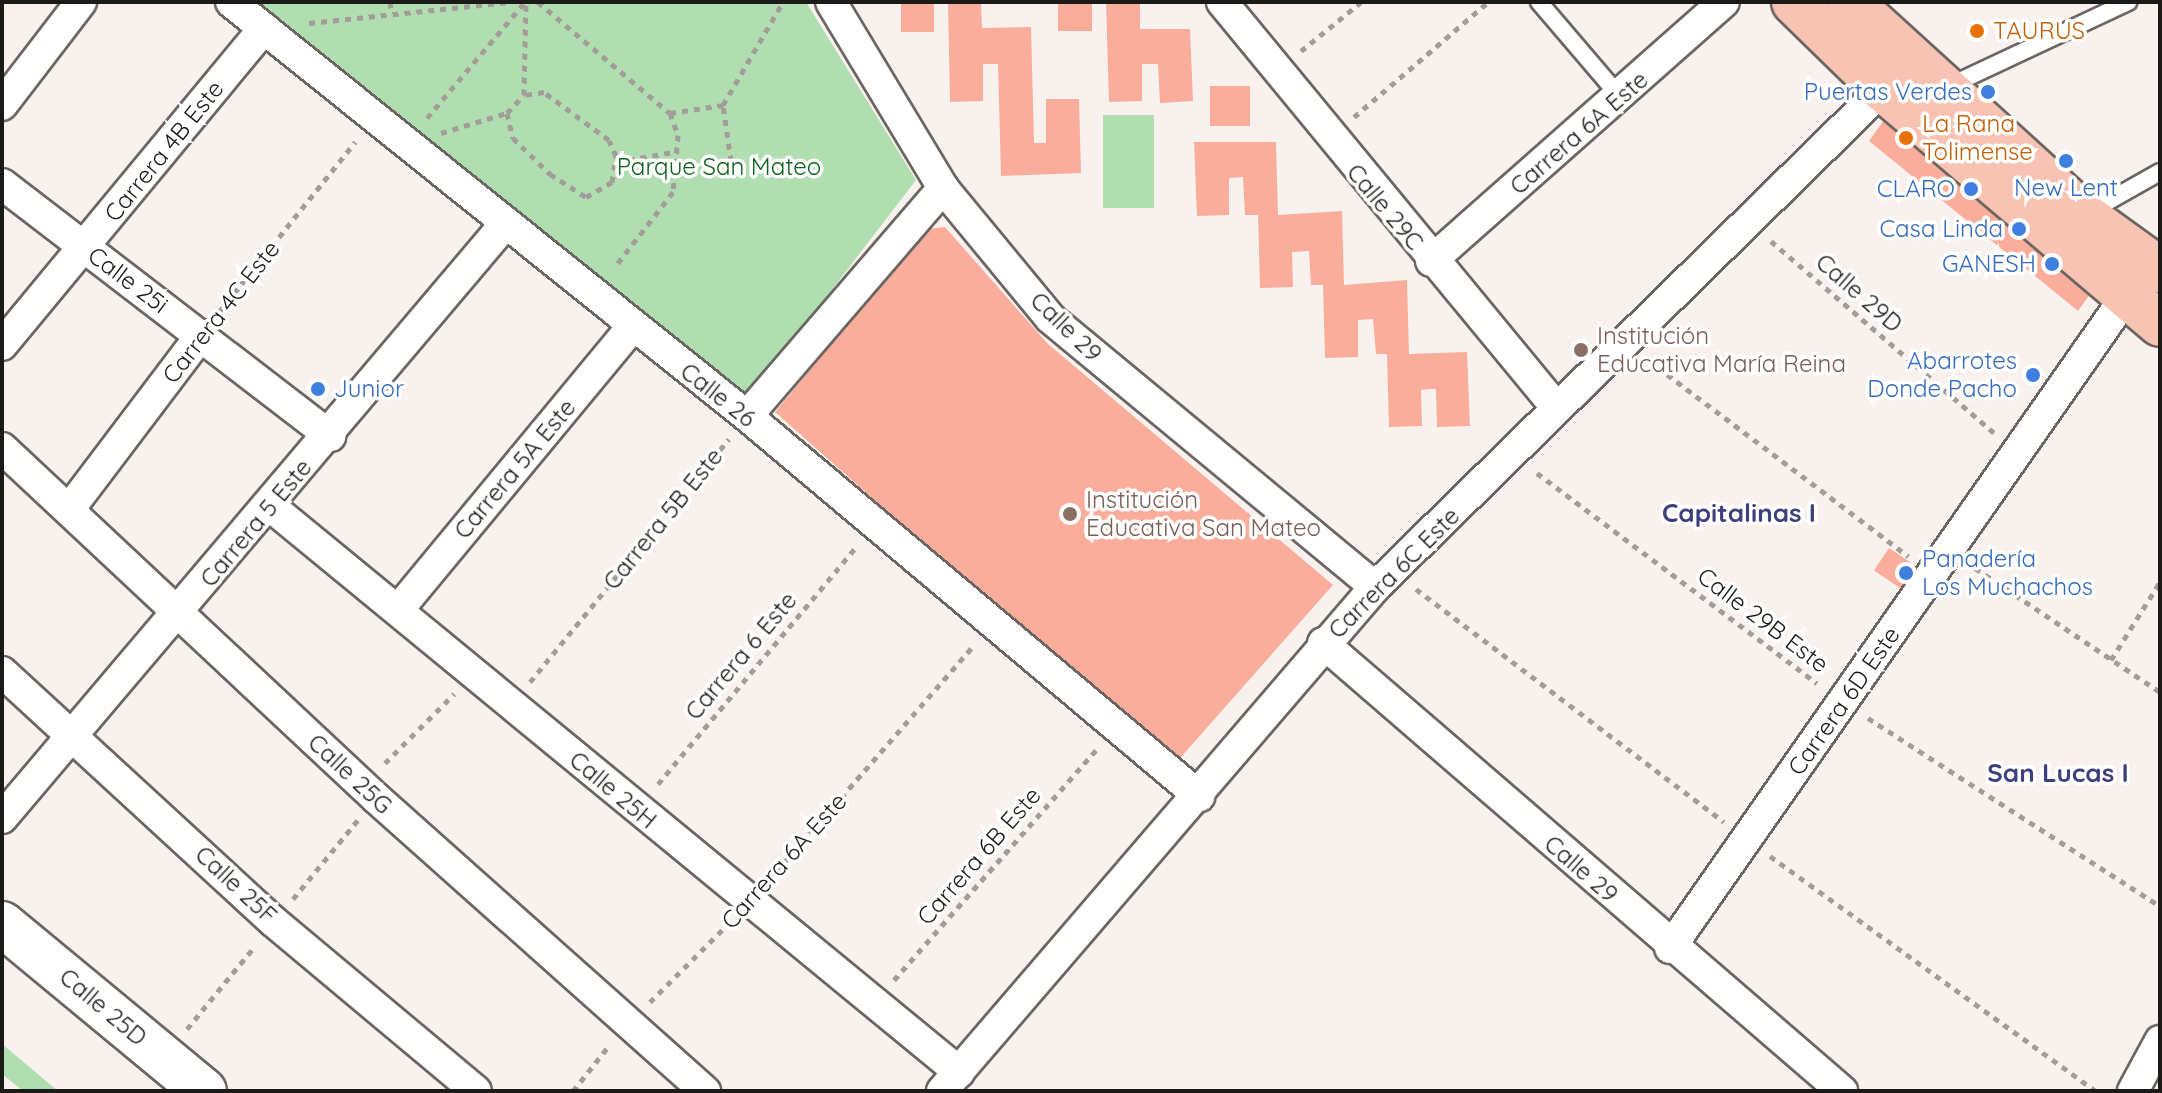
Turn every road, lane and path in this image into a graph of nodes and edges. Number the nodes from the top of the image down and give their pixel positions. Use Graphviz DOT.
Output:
graph roads {
  1 [pos="81,2"];
  2 [pos="231,2"];
  3 [pos="390,2"];
  4 [pos="509,2"];
  5 [pos="525,2"];
  6 [pos="538,2"];
  7 [pos="783,2"];
  8 [pos="831,2"];
  9 [pos="1222,2"];
  10 [pos="1361,2"];
  11 [pos="1488,2"];
  12 [pos="1539,2"];
  13 [pos="1724,2"];
  14 [pos="1794,2"];
  15 [pos="1850,2"];
  16 [pos="2128,2"];
  17 [pos="392,14"];
  18 [pos="264,28"];
  19 [pos="1276,73"];
  20 [pos="1883,89"];
  21 [pos="1942,90"];
  22 [pos="524,95"];
  23 [pos="1621,98"];
  24 [pos="2,105"];
  25 [pos="723,105"];
  26 [pos="507,113"];
  27 [pos="670,113"];
  28 [pos="374,118"];
  29 [pos="1329,139"];
  30 [pos="406,143"];
  31 [pos="679,151"];
  32 [pos="617,162"];
  33 [pos="680,167"];
  34 [pos="2160,172"];
  35 [pos="2,184"];
  36 [pos="943,188"];
  37 [pos="2084,215"];
  38 [pos="1748,221"];
  39 [pos="505,224"];
  40 [pos="85,248"];
  41 [pos="1431,261"];
  42 [pos="2143,282"];
  43 [pos="593,296"];
  44 [pos="2160,324"];
  45 [pos="632,327"];
  46 [pos="201,335"];
  47 [pos="1626,343"];
  48 [pos="2,345"];
  49 [pos="1555,406"];
  50 [pos="747,416"];
  51 [pos="330,436"];
  52 [pos="2,448"];
  53 [pos="2022,450"];
  54 [pos="1513,456"];
  55 [pos="270,506"];
  56 [pos="71,507"];
  57 [pos="873,526"];
  58 [pos="1939,562"];
  59 [pos="2160,582"];
  60 [pos="1375,587"];
  61 [pos="398,610"];
  62 [pos="177,615"];
  63 [pos="990,626"];
  64 [pos="1323,643"];
  65 [pos="2111,660"];
  66 [pos="2,672"];
  67 [pos="472,677"];
  68 [pos="2160,692"];
  69 [pos="1844,703"];
  70 [pos="510,706"];
  71 [pos="1113,731"];
  72 [pos="75,734"];
  73 [pos="1199,796"];
  74 [pos="376,798"];
  75 [pos="637,809"];
  76 [pos="2,818"];
  77 [pos="748,904"];
  78 [pos="2160,906"];
  79 [pos="274,922"];
  80 [pos="2,924"];
  81 [pos="1670,948"];
  82 [pos="872,1004"];
  83 [pos="626,1025"];
  84 [pos="2160,1041"];
  85 [pos="164,1058"];
  86 [pos="950,1082"];
  87 [pos="204,1091"];
  88 [pos="476,1091"];
  89 [pos="573,1091"];
  90 [pos="705,1091"];
  91 [pos="1842,1091"];
  92 [pos="2133,1091"];
  1 -- 24 [label="street"];
  2 -- 18 [label="street, Calle 26"];
  3 -- 17 [label="path"];
  4 -- 17 [label="path"];
  5 -- 22 [label="path"];
  5 -- 30 [label="path"];
  6 -- 27 [label="path"];
  7 -- 25 [label="path"];
  8 -- 36 [label="street, Calle 29"];
  9 -- 19 [label="street, Calle 29C"];
  10 -- 19 [label="path"];
  11 -- 29 [label="path"];
  12 -- 23 [label="lane"];
  13 -- 23 [label="street, Carrera 6A Este"];
  14 -- 20 [label="main road"];
  15 -- 21 [label="main road"];
  16 -- 21 [label="lane"];
  17 -- 18 [label="path"];
  18 -- 28 [label="street, Calle 26"];
  18 -- 40 [label="street, Carrera 4B Este"];
  19 -- 29 [label="street, Calle 29C"];
  20 -- 38 [label="street, Carrera 6C Este"];
  20 -- 42 [label="main road"];
  21 -- 37 [label="main road"];
  22 -- 26 [label="path"];
  22 -- 32 [label="path"];
  23 -- 41 [label="street, Carrera 6A Este"];
  25 -- 27 [label="path"];
  25 -- 33 [label="path"];
  26 -- 30 [label="path"];
  26 -- 32 [label="path"];
  27 -- 31 [label="path"];
  28 -- 30 [label="street, Calle 26"];
  28 -- 46 [label="path, Carrera 4C Este"];
  29 -- 41 [label="street, Calle 29C"];
  30 -- 39 [label="street, Calle 26"];
  31 -- 32 [label="path"];
  31 -- 33 [label="path"];
  33 -- 43 [label="path"];
  34 -- 37 [label="lane"];
  35 -- 40 [label="street, Calle 25i"];
  36 -- 50 [label="street"];
  36 -- 60 [label="street, Calle 29"];
  37 -- 42 [label="main road"];
  38 -- 47 [label="street, Carrera 6C Este"];
  38 -- 53 [label="path, Calle 29D"];
  39 -- 43 [label="street, Calle 26"];
  39 -- 51 [label="street, Carrera 5 Este"];
  40 -- 46 [label="street, Calle 25i"];
  40 -- 48 [label="street, Carrera 4B Este"];
  41 -- 49 [label="street, Calle 29C"];
  42 -- 44 [label="main road"];
  42 -- 53 [label="street, Carrera 6D Este"];
  43 -- 45 [label="street, Calle 26"];
  45 -- 50 [label="street, Calle 26"];
  45 -- 61 [label="street, Carrera 5A Este"];
  46 -- 51 [label="street, Calle 25i"];
  46 -- 56 [label="street, Carrera 4C Este"];
  47 -- 49 [label="street, Carrera 6C Este"];
  47 -- 58 [label="path"];
  49 -- 54 [label="street, Carrera 6C Este"];
  50 -- 57 [label="street, Calle 26"];
  50 -- 70 [label="path, Carrera 5B Este"];
  51 -- 55 [label="street, Carrera 5 Este"];
  52 -- 56 [label="street, Calle 25G"];
  53 -- 58 [label="street, Carrera 6D Este"];
  54 -- 60 [label="street, Carrera 6C Este"];
  54 -- 69 [label="path, Calle 29B Este"];
  55 -- 61 [label="street, Calle 25H"];
  55 -- 62 [label="street, Carrera 5 Este"];
  56 -- 62 [label="street, Calle 25G"];
  57 -- 63 [label="street, Calle 26"];
  57 -- 75 [label="path, Carrera 6 Este"];
  58 -- 65 [label="path"];
  58 -- 69 [label="street, Carrera 6D Este"];
  59 -- 65 [label="path"];
  60 -- 64 [label="street, Carrera 6C Este"];
  61 -- 67 [label="street, Calle 25H"];
  62 -- 72 [label="street, Carrera 5 Este"];
  62 -- 74 [label="street, Calle 25G"];
  63 -- 71 [label="street, Calle 26"];
  63 -- 77 [label="path, Carrera 6A Este"];
  64 -- 73 [label="street, Carrera 6C Este"];
  64 -- 81 [label="street, Calle 29"];
  65 -- 68 [label="path"];
  66 -- 72 [label="street, Calle 25F"];
  67 -- 70 [label="street, Calle 25H"];
  67 -- 74 [label="path"];
  69 -- 78 [label="path, Calle 29B Este"];
  69 -- 81 [label="street, Carrera 6D Este"];
  70 -- 75 [label="street, Calle 25H"];
  71 -- 73 [label="street, Calle 26"];
  71 -- 82 [label="path, Carrera 6B Este"];
  72 -- 76 [label="street, Carrera 5 Este"];
  72 -- 79 [label="street, Calle 25F"];
  73 -- 86 [label="street, Carrera 6C Este"];
  74 -- 79 [label="path"];
  74 -- 83 [label="street, Calle 25G"];
  75 -- 77 [label="street, Calle 25H"];
  77 -- 82 [label="street, Calle 25H"];
  77 -- 83 [label="path, Carrera 6A Este"];
  79 -- 85 [label="path"];
  79 -- 88 [label="street, Calle 25F"];
  80 -- 85 [label="main road, Calle 25D"];
  81 -- 91 [label="street, Calle 29"];
  82 -- 86 [label="street, Calle 25H"];
  83 -- 89 [label="path, Carrera 6A Este"];
  83 -- 90 [label="street, Calle 25G"];
  84 -- 92 [label="street"];
  85 -- 87 [label="main road, Calle 25D"];
}
